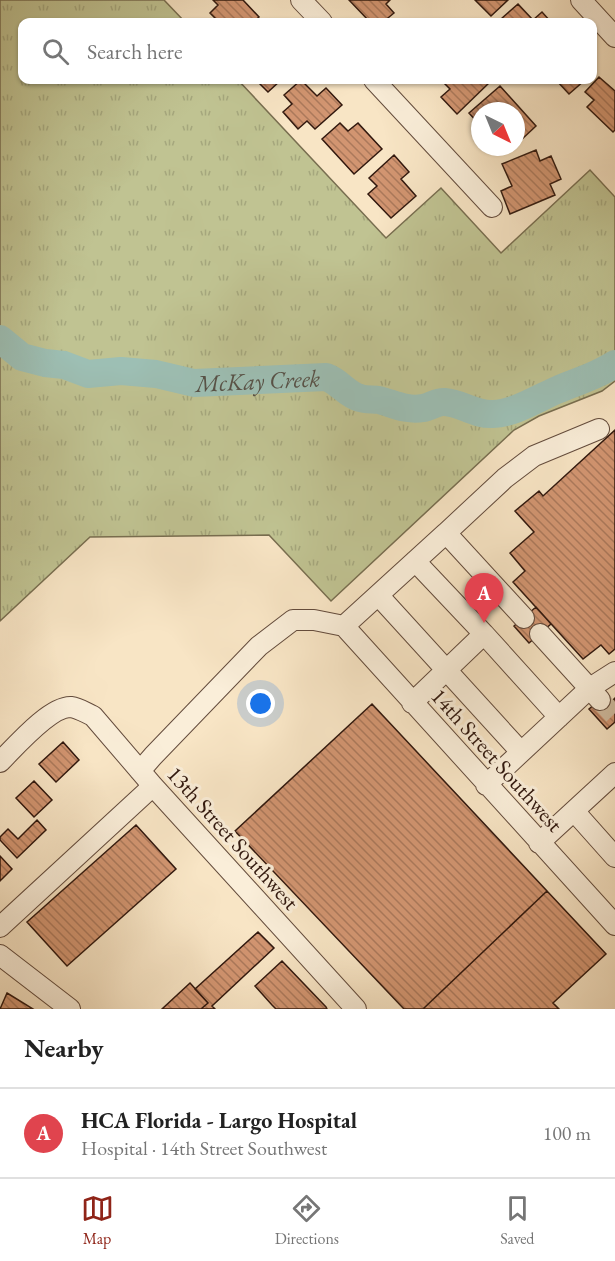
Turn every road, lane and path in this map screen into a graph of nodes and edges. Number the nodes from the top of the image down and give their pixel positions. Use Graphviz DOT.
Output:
graph roads {
  1 [pos="301,0"];
  2 [pos="581,0"];
  3 [pos="318,18"];
  4 [pos="615,37"];
  5 [pos="378,84"];
  6 [pos="492,207"];
  7 [pos="598,429"];
  8 [pos="446,532"];
  9 [pos="415,561"];
  10 [pos="378,595"];
  11 [pos="524,618"];
  12 [pos="344,626"];
  13 [pos="484,634"];
  14 [pos="540,634"];
  15 [pos="447,670"];
  16 [pos="615,672"];
  17 [pos="595,694"];
  18 [pos="412,703"];
  19 [pos="559,717"];
  20 [pos="521,752"];
  21 [pos="0,762"];
  22 [pos="615,773"];
  23 [pos="147,779"];
  24 [pos="486,784"];
  25 [pos="574,811"];
  26 [pos="540,843"];
  27 [pos="615,857"];
  28 [pos="615,925"];
  29 [pos="0,927"];
  30 [pos="0,956"];
  31 [pos="70,1009"];
  32 [pos="356,1009"];
  1 -- 3 [label="street"];
  2 -- 4 [label="street"];
  5 -- 6 [label="street"];
  7 -- 8 [label="street"];
  8 -- 9 [label="street"];
  8 -- 11 [label="street"];
  9 -- 10 [label="street"];
  9 -- 13 [label="street"];
  10 -- 12 [label="street"];
  10 -- 15 [label="street"];
  12 -- 18 [label="street, 14th Street Southwest"];
  12 -- 23 [label="street"];
  13 -- 15 [label="street"];
  13 -- 19 [label="street"];
  14 -- 17 [label="street"];
  15 -- 18 [label="street"];
  15 -- 20 [label="street"];
  16 -- 17 [label="street"];
  17 -- 19 [label="street"];
  18 -- 24 [label="street, 14th Street Southwest"];
  19 -- 20 [label="street"];
  20 -- 24 [label="street"];
  21 -- 23 [label="street, 13th Street Southwest"];
  22 -- 25 [label="street"];
  23 -- 29 [label="street"];
  23 -- 32 [label="street, 13th Street Southwest"];
  24 -- 26 [label="street, 14th Street Southwest"];
  25 -- 26 [label="street"];
  25 -- 27 [label="street"];
  26 -- 28 [label="street, 14th Street Southwest"];
  30 -- 31 [label="street"];
}
